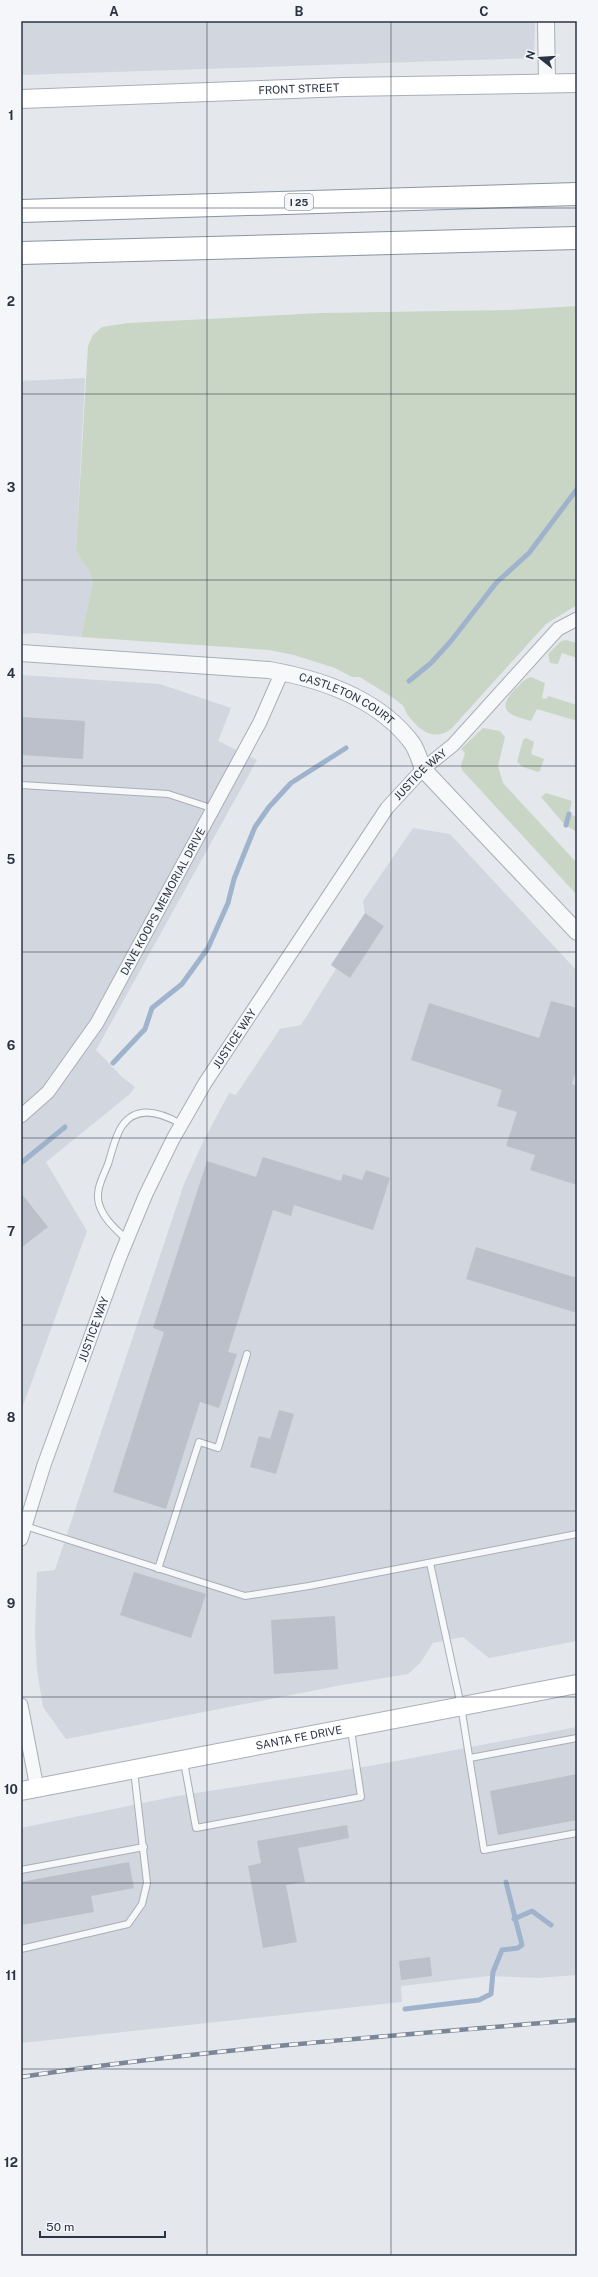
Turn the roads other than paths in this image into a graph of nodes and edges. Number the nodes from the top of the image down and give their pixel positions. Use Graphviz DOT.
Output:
graph roads {
  1 [pos="546,21"];
  2 [pos="547,83"];
  3 [pos="577,83"];
  4 [pos="21,99"];
  5 [pos="577,194"];
  6 [pos="21,211"];
  7 [pos="577,238"];
  8 [pos="21,253"];
  9 [pos="577,619"];
  10 [pos="21,653"];
  11 [pos="282,672"];
  12 [pos="423,769"];
  13 [pos="21,785"];
  14 [pos="214,809"];
  15 [pos="577,932"];
  16 [pos="22,1113"];
  17 [pos="181,1124"];
  18 [pos="127,1240"];
  19 [pos="247,1354"];
  20 [pos="22,1530"];
  21 [pos="577,1534"];
  22 [pos="430,1563"];
  23 [pos="158,1569"];
  24 [pos="577,1684"];
  25 [pos="21,1706"];
  26 [pos="461,1706"];
  27 [pos="351,1728"];
  28 [pos="577,1738"];
  29 [pos="470,1758"];
  30 [pos="184,1760"];
  31 [pos="133,1769"];
  32 [pos="29,1789"];
  33 [pos="577,1833"];
  34 [pos="144,1847"];
  35 [pos="21,1870"];
  36 [pos="21,1949"];
  1 -- 2 [label="street"];
  2 -- 3 [label="main road, FRONT STREET"];
  2 -- 4 [label="main road, FRONT STREET"];
  5 -- 6 [label="highway, I 25"];
  7 -- 8 [label="highway"];
  9 -- 12 [label="street, JUSTICE WAY"];
  10 -- 11 [label="street, CASTLETON COURT"];
  11 -- 12 [label="street, CASTLETON COURT"];
  11 -- 14 [label="street, DAVE KOOPS MEMORIAL DRIVE"];
  12 -- 15 [label="street, CASTLETON COURT"];
  12 -- 17 [label="street, JUSTICE WAY"];
  13 -- 14 [label="lane"];
  14 -- 16 [label="street, DAVE KOOPS MEMORIAL DRIVE"];
  17 -- 18 [label="street, JUSTICE WAY"];
  17 -- 18 [label="lane"];
  18 -- 20 [label="street, JUSTICE WAY"];
  19 -- 23 [label="lane"];
  20 -- 23 [label="lane"];
  21 -- 22 [label="lane"];
  22 -- 23 [label="lane"];
  22 -- 26 [label="lane"];
  24 -- 26 [label="main road, SANTA FE DRIVE"];
  25 -- 32 [label="street"];
  26 -- 27 [label="main road, SANTA FE DRIVE"];
  26 -- 29 [label="lane"];
  27 -- 30 [label="main road, SANTA FE DRIVE"];
  27 -- 30 [label="lane"];
  28 -- 29 [label="lane"];
  29 -- 33 [label="lane"];
  30 -- 31 [label="main road, SANTA FE DRIVE"];
  31 -- 32 [label="main road, SANTA FE DRIVE"];
  31 -- 34 [label="lane"];
  34 -- 35 [label="lane"];
  34 -- 36 [label="lane"];
}
